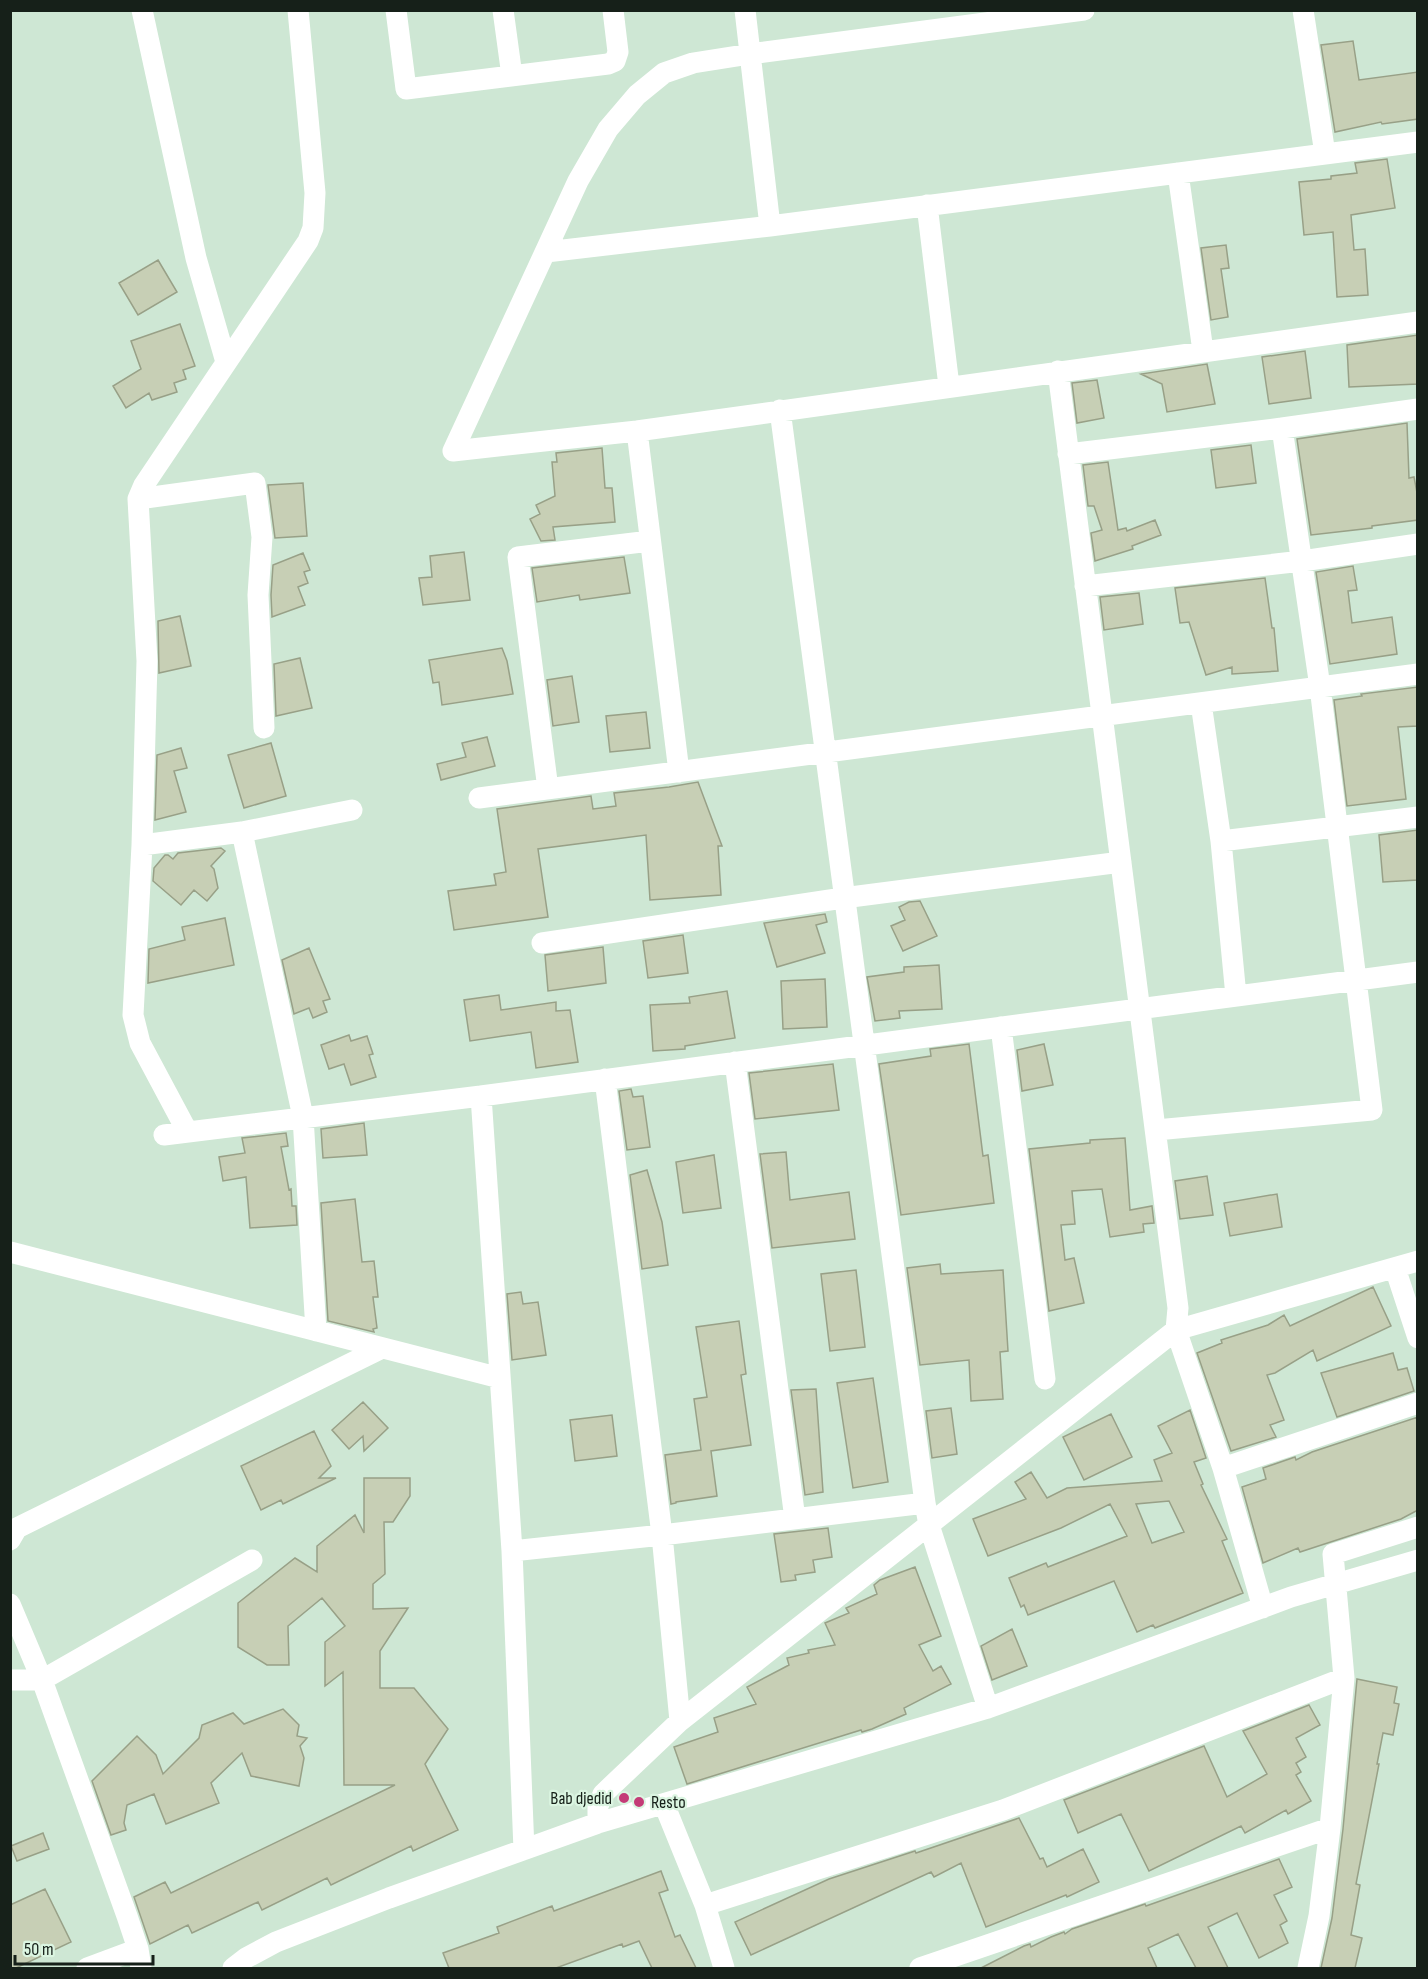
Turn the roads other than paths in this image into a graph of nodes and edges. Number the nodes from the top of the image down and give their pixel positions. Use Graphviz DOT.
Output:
graph roads {
  1 [pos="142,10"];
  2 [pos="298,10"];
  3 [pos="396,10"];
  4 [pos="503,10"];
  5 [pos="613,10"];
  6 [pos="745,10"];
  7 [pos="1084,10"];
  8 [pos="1304,10"];
  9 [pos="750,54"];
  10 [pos="512,76"];
  11 [pos="1418,142"];
  12 [pos="1324,154"];
  13 [pos="1178,173"];
  14 [pos="927,205"];
  15 [pos="770,226"];
  16 [pos="546,252"];
  17 [pos="1418,322"];
  18 [pos="1203,351"];
  19 [pos="226,362"];
  20 [pos="1058,371"];
  21 [pos="949,386"];
  22 [pos="1418,409"];
  23 [pos="780,410"];
  24 [pos="1282,428"];
  25 [pos="637,431"];
  26 [pos="1068,454"];
  27 [pos="138,499"];
  28 [pos="650,541"];
  29 [pos="1418,544"];
  30 [pos="1302,561"];
  31 [pos="1084,585"];
  32 [pos="1418,674"];
  33 [pos="1320,687"];
  34 [pos="1201,703"];
  35 [pos="1101,717"];
  36 [pos="264,728"];
  37 [pos="823,754"];
  38 [pos="679,772"];
  39 [pos="548,789"];
  40 [pos="479,798"];
  41 [pos="352,810"];
  42 [pos="1418,817"];
  43 [pos="1338,827"];
  44 [pos="242,832"];
  45 [pos="1221,841"];
  46 [pos="142,845"];
  47 [pos="1121,862"];
  48 [pos="843,898"];
  49 [pos="542,943"];
  50 [pos="1418,972"];
  51 [pos="1356,980"];
  52 [pos="1236,996"];
  53 [pos="1141,1008"];
  54 [pos="1001,1027"];
  55 [pos="864,1045"];
  56 [pos="735,1062"];
  57 [pos="605,1079"];
  58 [pos="482,1096"];
  59 [pos="303,1117"];
  60 [pos="1156,1130"];
  61 [pos="187,1131"];
  62 [pos="164,1135"];
  63 [pos="10,1252"];
  64 [pos="1418,1261"];
  65 [pos="1395,1268"];
  66 [pos="1176,1330"];
  67 [pos="316,1331"];
  68 [pos="1418,1338"];
  69 [pos="382,1348"];
  70 [pos="500,1378"];
  71 [pos="1045,1379"];
  72 [pos="1418,1402"];
  73 [pos="1223,1468"];
  74 [pos="925,1503"];
  75 [pos="795,1519"];
  76 [pos="928,1525"];
  77 [pos="1418,1527"];
  78 [pos="662,1535"];
  79 [pos="10,1540"];
  80 [pos="512,1551"];
  81 [pos="252,1560"];
  82 [pos="1418,1560"];
  83 [pos="1336,1584"];
  84 [pos="10,1604"];
  85 [pos="1263,1608"];
  86 [pos="1344,1678"];
  87 [pos="10,1680"];
  88 [pos="42,1680"];
  89 [pos="988,1708"];
  90 [pos="680,1721"];
  91 [pos="664,1804"];
  92 [pos="598,1823"];
  93 [pos="1330,1828"];
  94 [pos="524,1850"];
  95 [pos="705,1905"];
  96 [pos="140,1959"];
  97 [pos="87,1968"];
  98 [pos="233,1968"];
  99 [pos="724,1968"];
  100 [pos="920,1968"];
  101 [pos="1308,1968"];
  1 -- 19 [label="street"];
  2 -- 19 [label="street"];
  3 -- 10 [label="street"];
  4 -- 10 [label="street"];
  5 -- 10 [label="street"];
  6 -- 9 [label="street"];
  7 -- 9 [label="street"];
  8 -- 12 [label="street"];
  9 -- 15 [label="street"];
  9 -- 16 [label="street"];
  11 -- 12 [label="street"];
  12 -- 13 [label="street"];
  13 -- 14 [label="street"];
  13 -- 18 [label="street"];
  14 -- 15 [label="street"];
  14 -- 21 [label="street"];
  15 -- 16 [label="street"];
  16 -- 25 [label="street"];
  17 -- 18 [label="street"];
  18 -- 20 [label="street"];
  19 -- 27 [label="street"];
  20 -- 21 [label="street"];
  20 -- 26 [label="street"];
  21 -- 23 [label="street"];
  22 -- 24 [label="street"];
  23 -- 25 [label="street"];
  23 -- 37 [label="street"];
  24 -- 26 [label="street"];
  24 -- 30 [label="street"];
  25 -- 28 [label="street"];
  26 -- 31 [label="street"];
  27 -- 36 [label="street"];
  27 -- 46 [label="street"];
  28 -- 38 [label="street"];
  28 -- 39 [label="street"];
  29 -- 30 [label="street"];
  30 -- 31 [label="street"];
  30 -- 33 [label="street"];
  31 -- 35 [label="street"];
  32 -- 33 [label="street"];
  33 -- 34 [label="street"];
  33 -- 43 [label="street"];
  34 -- 35 [label="street"];
  34 -- 45 [label="street"];
  35 -- 37 [label="street"];
  35 -- 47 [label="street"];
  37 -- 38 [label="street"];
  37 -- 48 [label="street"];
  38 -- 39 [label="street"];
  39 -- 40 [label="street"];
  41 -- 44 [label="street"];
  42 -- 43 [label="street"];
  43 -- 45 [label="street"];
  43 -- 51 [label="street"];
  44 -- 46 [label="street"];
  44 -- 59 [label="street"];
  45 -- 52 [label="street"];
  46 -- 61 [label="street"];
  47 -- 48 [label="street"];
  47 -- 53 [label="street"];
  48 -- 49 [label="street"];
  48 -- 55 [label="street"];
  50 -- 51 [label="street"];
  51 -- 52 [label="street"];
  51 -- 60 [label="street"];
  52 -- 53 [label="street"];
  53 -- 54 [label="street"];
  53 -- 60 [label="street"];
  54 -- 55 [label="street"];
  54 -- 71 [label="street"];
  55 -- 56 [label="street"];
  55 -- 74 [label="street"];
  56 -- 57 [label="street"];
  56 -- 75 [label="street"];
  57 -- 58 [label="street"];
  57 -- 78 [label="street"];
  58 -- 59 [label="street"];
  58 -- 70 [label="street"];
  59 -- 61 [label="street"];
  59 -- 67 [label="street"];
  60 -- 66 [label="street"];
  61 -- 62 [label="street"];
  63 -- 67 [label="street"];
  64 -- 65 [label="street"];
  65 -- 66 [label="street"];
  65 -- 68 [label="street"];
  66 -- 73 [label="street"];
  66 -- 76 [label="street"];
  67 -- 69 [label="street"];
  69 -- 70 [label="street"];
  69 -- 79 [label="street"];
  70 -- 80 [label="street"];
  72 -- 73 [label="street"];
  73 -- 85 [label="street"];
  74 -- 75 [label="street"];
  74 -- 76 [label="street"];
  75 -- 78 [label="street"];
  76 -- 89 [label="street"];
  76 -- 90 [label="street"];
  77 -- 83 [label="street"];
  78 -- 80 [label="street"];
  78 -- 90 [label="street"];
  80 -- 94 [label="street"];
  81 -- 88 [label="street"];
  82 -- 83 [label="street"];
  83 -- 85 [label="street"];
  83 -- 86 [label="street"];
  84 -- 88 [label="street"];
  85 -- 89 [label="street"];
  86 -- 93 [label="street"];
  86 -- 95 [label="street"];
  87 -- 88 [label="street"];
  88 -- 96 [label="street"];
  89 -- 91 [label="street"];
  90 -- 92 [label="street"];
  91 -- 92 [label="street"];
  91 -- 95 [label="street"];
  92 -- 94 [label="street"];
  93 -- 100 [label="street"];
  93 -- 101 [label="street"];
  94 -- 98 [label="street"];
  95 -- 99 [label="street"];
  96 -- 97 [label="street"];
}
